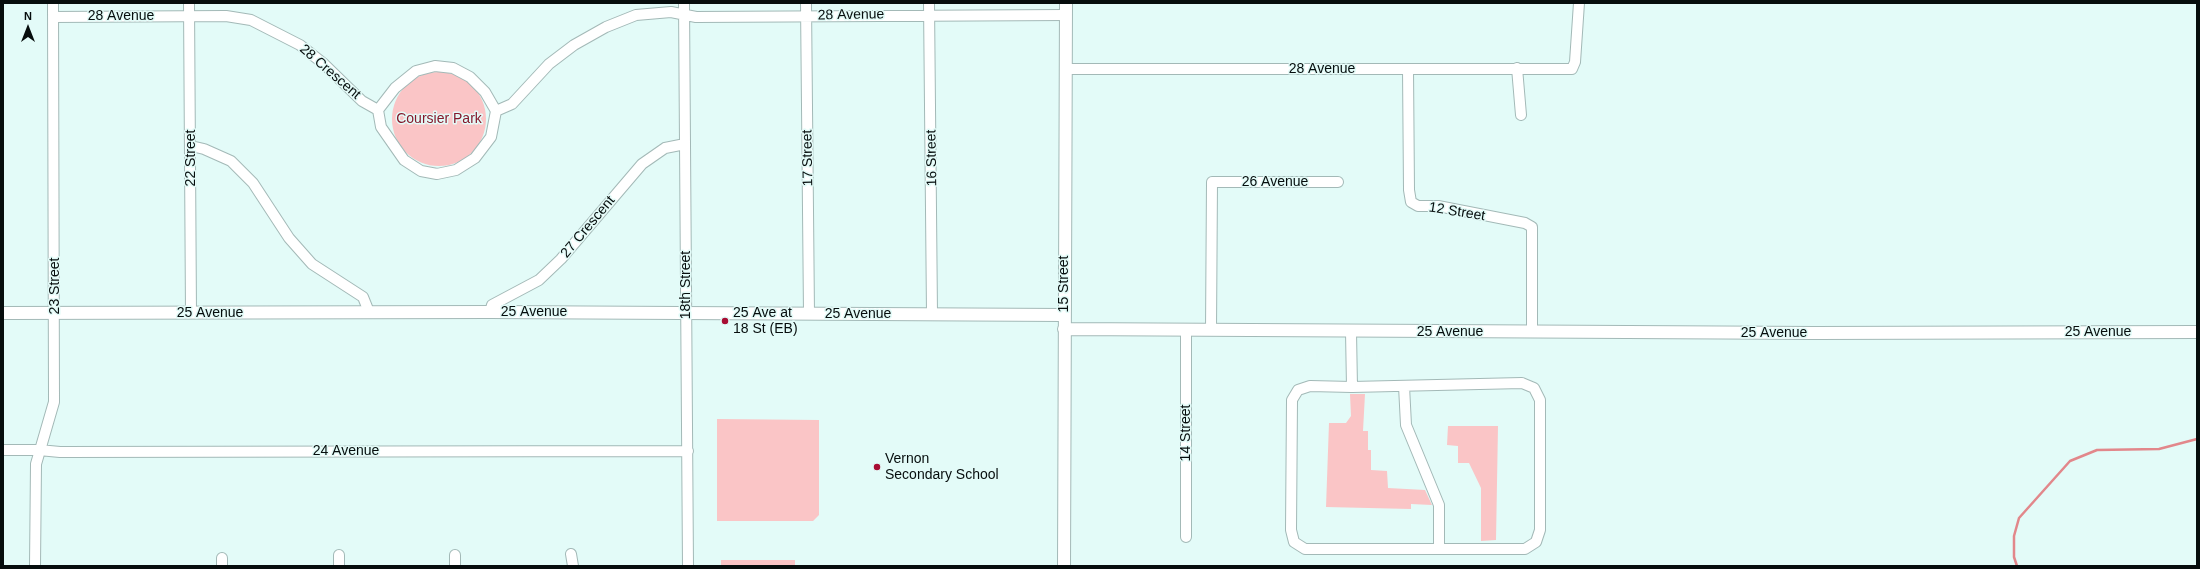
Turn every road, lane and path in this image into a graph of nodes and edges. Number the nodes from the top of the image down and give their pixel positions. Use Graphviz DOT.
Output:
graph roads {
  1 [pos="53,3"];
  2 [pos="189,3"];
  3 [pos="684,3"];
  4 [pos="806,3"];
  5 [pos="929,3"];
  6 [pos="1579,3"];
  7 [pos="1066,9"];
  8 [pos="929,14"];
  9 [pos="684,15"];
  10 [pos="189,16"];
  11 [pos="806,16"];
  12 [pos="53,17"];
  13 [pos="1408,68"];
  14 [pos="1517,68"];
  15 [pos="1065,69"];
  16 [pos="378,110"];
  17 [pos="496,111"];
  18 [pos="1521,115"];
  19 [pos="685,144"];
  20 [pos="191,146"];
  21 [pos="1338,182"];
  22 [pos="369,312"];
  23 [pos="490,312"];
  24 [pos="3,313"];
  25 [pos="55,313"];
  26 [pos="191,313"];
  27 [pos="686,313"];
  28 [pos="808,314"];
  29 [pos="932,314"];
  30 [pos="1064,315"];
  31 [pos="1064,329"];
  32 [pos="1186,330"];
  33 [pos="1211,330"];
  34 [pos="1351,332"];
  35 [pos="1532,332"];
  36 [pos="2197,332"];
  37 [pos="1404,386"];
  38 [pos="1352,388"];
  39 [pos="3,450"];
  40 [pos="39,450"];
  41 [pos="688,452"];
  42 [pos="1186,536"];
  43 [pos="1439,549"];
  44 [pos="571,554"];
  45 [pos="339,555"];
  46 [pos="455,555"];
  47 [pos="35,566"];
  48 [pos="339,566"];
  49 [pos="455,566"];
  50 [pos="572,566"];
  51 [pos="688,566"];
  52 [pos="1064,566"];
  1 -- 12 [label="street, 23 Street"];
  2 -- 10 [label="street, 22 Street"];
  3 -- 9 [label="street, 18th Street"];
  4 -- 11 [label="street, 17 Street"];
  5 -- 8 [label="street, 16 Street"];
  6 -- 14 [label="street, 28 Avenue"];
  7 -- 8 [label="street, 28 Avenue"];
  7 -- 15 [label="street, 15 Street"];
  8 -- 11 [label="street, 28 Avenue"];
  8 -- 29 [label="street, 16 Street"];
  9 -- 11 [label="street, 28 Avenue"];
  9 -- 17 [label="street"];
  9 -- 19 [label="street, 18th Street"];
  10 -- 12 [label="street, 28 Avenue"];
  10 -- 16 [label="street, 28 Crescent"];
  10 -- 20 [label="street, 22 Street"];
  11 -- 28 [label="street, 17 Street"];
  12 -- 25 [label="street, 23 Street"];
  13 -- 14 [label="street, 28 Avenue"];
  13 -- 15 [label="street, 28 Avenue"];
  13 -- 35 [label="street, 12 Street"];
  14 -- 18 [label="street"];
  15 -- 30 [label="street, 15 Street"];
  16 -- 17 [label="street"];
  16 -- 17 [label="street"];
  19 -- 23 [label="street, 27 Crescent"];
  19 -- 27 [label="street, 18th Street"];
  20 -- 22 [label="street"];
  20 -- 26 [label="street, 22 Street"];
  21 -- 33 [label="street, 26 Avenue"];
  22 -- 23 [label="street, 25 Avenue"];
  22 -- 26 [label="street, 25 Avenue"];
  23 -- 27 [label="street, 25 Avenue"];
  24 -- 25 [label="street, 25 Avenue"];
  25 -- 26 [label="street, 25 Avenue"];
  25 -- 40 [label="street, 23 Street"];
  27 -- 28 [label="street, 25 Avenue"];
  27 -- 41 [label="street, 18th Street"];
  28 -- 29 [label="street, 25 Avenue"];
  29 -- 30 [label="street, 25 Avenue"];
  30 -- 31 [label="street, 15 Street"];
  31 -- 32 [label="street, 25 Avenue"];
  31 -- 52 [label="street, 15 Street"];
  32 -- 33 [label="street, 25 Avenue"];
  32 -- 42 [label="street, 14 Street"];
  33 -- 34 [label="street, 25 Avenue"];
  34 -- 35 [label="street, 25 Avenue"];
  34 -- 38 [label="street"];
  35 -- 36 [label="street, 25 Avenue"];
  37 -- 38 [label="street"];
  37 -- 43 [label="street"];
  37 -- 43 [label="street"];
  38 -- 43 [label="street"];
  39 -- 40 [label="street, 24 Avenue"];
  40 -- 41 [label="street, 24 Avenue"];
  40 -- 47 [label="street, 23 Street"];
  41 -- 51 [label="street, 18th Street"];
  44 -- 50 [label="street"];
  45 -- 48 [label="street"];
  46 -- 49 [label="street"];
}
